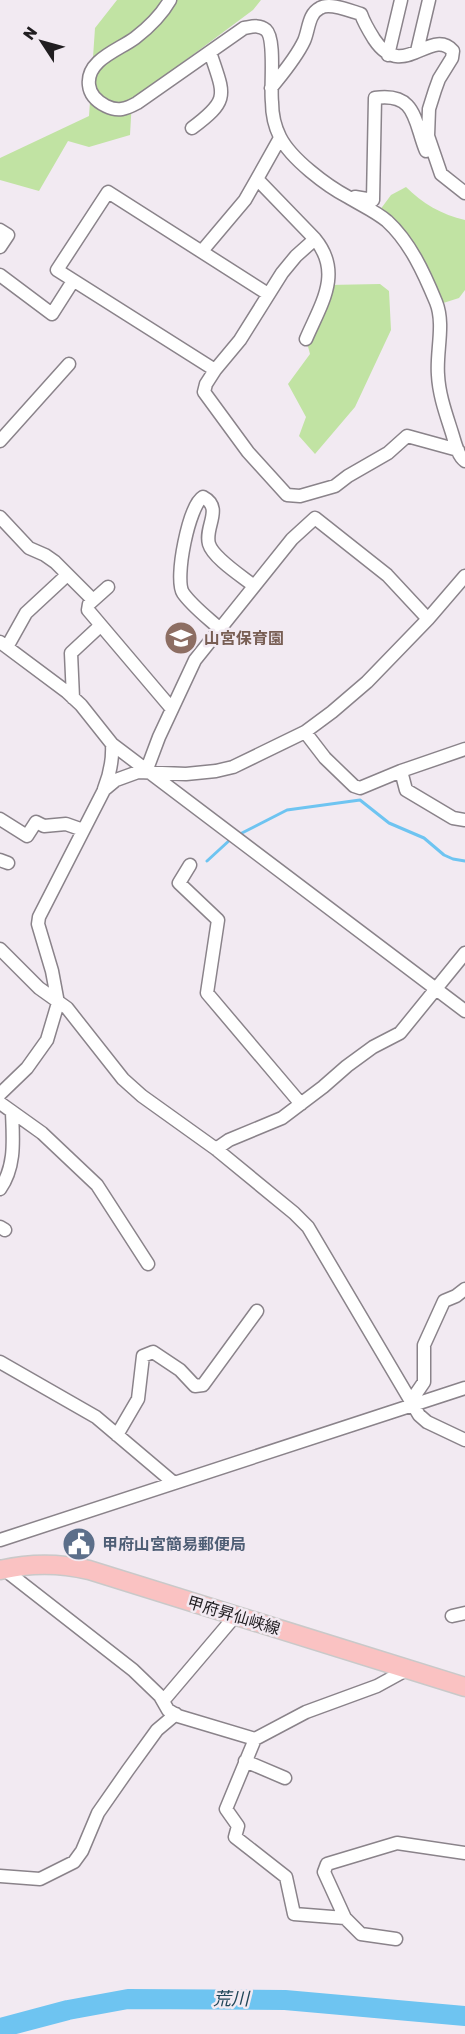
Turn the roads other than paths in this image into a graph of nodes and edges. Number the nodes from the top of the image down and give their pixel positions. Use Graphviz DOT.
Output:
graph roads {
  1 [pos="170,0"];
  2 [pos="400,0"];
  3 [pos="429,0"];
  4 [pos="335,3"];
  5 [pos="417,51"];
  6 [pos="210,52"];
  7 [pos="388,55"];
  8 [pos="271,88"];
  9 [pos="192,128"];
  10 [pos="280,138"];
  11 [pos="441,174"];
  12 [pos="257,179"];
  13 [pos="465,193"];
  14 [pos="346,196"];
  15 [pos="0,230"];
  16 [pos="315,239"];
  17 [pos="0,247"];
  18 [pos="201,251"];
  19 [pos="0,275"];
  20 [pos="73,280"];
  21 [pos="268,294"];
  22 [pos="306,339"];
  23 [pos="69,364"];
  24 [pos="215,370"];
  25 [pos="0,441"];
  26 [pos="458,450"];
  27 [pos="465,461"];
  28 [pos="0,517"];
  29 [pos="68,575"];
  30 [pos="465,576"];
  31 [pos="254,586"];
  32 [pos="108,587"];
  33 [pos="461,592"];
  34 [pos="93,600"];
  35 [pos="428,619"];
  36 [pos="100,626"];
  37 [pos="220,629"];
  38 [pos="3,645"];
  39 [pos="74,698"];
  40 [pos="172,709"];
  41 [pos="306,732"];
  42 [pos="112,744"];
  43 [pos="465,749"];
  44 [pos="401,771"];
  45 [pos="150,772"];
  46 [pos="104,790"];
  47 [pos="0,819"];
  48 [pos="465,820"];
  49 [pos="83,830"];
  50 [pos="190,865"];
  51 [pos="0,950"];
  52 [pos="465,953"];
  53 [pos="435,988"];
  54 [pos="58,1003"];
  55 [pos="465,1011"];
  56 [pos="0,1095"];
  57 [pos="0,1103"];
  58 [pos="301,1104"];
  59 [pos="12,1112"];
  60 [pos="216,1149"];
  61 [pos="0,1189"];
  62 [pos="148,1264"];
  63 [pos="465,1289"];
  64 [pos="257,1311"];
  65 [pos="0,1362"];
  66 [pos="465,1388"];
  67 [pos="412,1402"];
  68 [pos="117,1435"];
  69 [pos="465,1440"];
  70 [pos="174,1483"];
  71 [pos="0,1540"];
  72 [pos="1,1568"];
  73 [pos="465,1613"];
  74 [pos="236,1615"];
  75 [pos="452,1616"];
  76 [pos="408,1669"];
  77 [pos="465,1687"];
  78 [pos="163,1701"];
  79 [pos="176,1714"];
  80 [pos="255,1739"];
  81 [pos="245,1761"];
  82 [pos="285,1778"];
  83 [pos="465,1853"];
  84 [pos="0,1876"];
  85 [pos="345,1918"];
  86 [pos="396,1939"];
  1 -- 6 [label="street"];
  2 -- 7 [label="street"];
  3 -- 5 [label="street"];
  4 -- 7 [label="street"];
  4 -- 8 [label="street"];
  5 -- 7 [label="street"];
  5 -- 11 [label="street"];
  6 -- 8 [label="street"];
  6 -- 9 [label="street"];
  8 -- 10 [label="street"];
  10 -- 12 [label="street"];
  10 -- 14 [label="street"];
  11 -- 13 [label="street"];
  11 -- 14 [label="street"];
  12 -- 16 [label="street"];
  12 -- 18 [label="street"];
  14 -- 26 [label="street"];
  15 -- 17 [label="street"];
  16 -- 21 [label="street"];
  16 -- 22 [label="street"];
  18 -- 20 [label="street"];
  18 -- 21 [label="street"];
  19 -- 20 [label="street"];
  20 -- 24 [label="street"];
  21 -- 24 [label="street"];
  23 -- 25 [label="street"];
  24 -- 26 [label="street"];
  26 -- 27 [label="street"];
  28 -- 29 [label="street"];
  29 -- 34 [label="street"];
  29 -- 38 [label="street"];
  30 -- 33 [label="street"];
  31 -- 35 [label="street"];
  31 -- 37 [label="street"];
  31 -- 37 [label="street"];
  32 -- 34 [label="street"];
  33 -- 35 [label="street"];
  34 -- 36 [label="street"];
  35 -- 41 [label="street"];
  36 -- 39 [label="street"];
  36 -- 40 [label="street"];
  37 -- 40 [label="street"];
  38 -- 39 [label="street"];
  39 -- 42 [label="street"];
  40 -- 45 [label="street"];
  41 -- 44 [label="street"];
  41 -- 45 [label="street"];
  42 -- 45 [label="street"];
  42 -- 46 [label="street"];
  43 -- 44 [label="street"];
  44 -- 48 [label="street"];
  45 -- 46 [label="street"];
  45 -- 53 [label="street"];
  46 -- 49 [label="street"];
  47 -- 49 [label="street"];
  49 -- 54 [label="street"];
  50 -- 58 [label="street"];
  51 -- 54 [label="street"];
  52 -- 53 [label="street"];
  53 -- 55 [label="street"];
  53 -- 58 [label="street"];
  54 -- 56 [label="street"];
  54 -- 60 [label="street"];
  57 -- 59 [label="street"];
  58 -- 60 [label="street"];
  59 -- 61 [label="street"];
  59 -- 62 [label="street"];
  60 -- 67 [label="street"];
  63 -- 67 [label="street"];
  64 -- 68 [label="street"];
  65 -- 68 [label="street"];
  66 -- 67 [label="street"];
  67 -- 69 [label="street"];
  67 -- 70 [label="street"];
  68 -- 70 [label="street"];
  70 -- 71 [label="street"];
  72 -- 74 [label="main road, 甲府昇仙峡線"];
  72 -- 78 [label="street"];
  73 -- 75 [label="street"];
  74 -- 76 [label="main road, 甲府昇仙峡線"];
  74 -- 78 [label="street"];
  76 -- 77 [label="main road, 甲府昇仙峡線"];
  76 -- 80 [label="street"];
  78 -- 79 [label="street"];
  79 -- 80 [label="street"];
  79 -- 84 [label="street"];
  80 -- 81 [label="street"];
  81 -- 82 [label="street"];
  81 -- 85 [label="street"];
  83 -- 85 [label="street"];
  85 -- 86 [label="street"];
}
